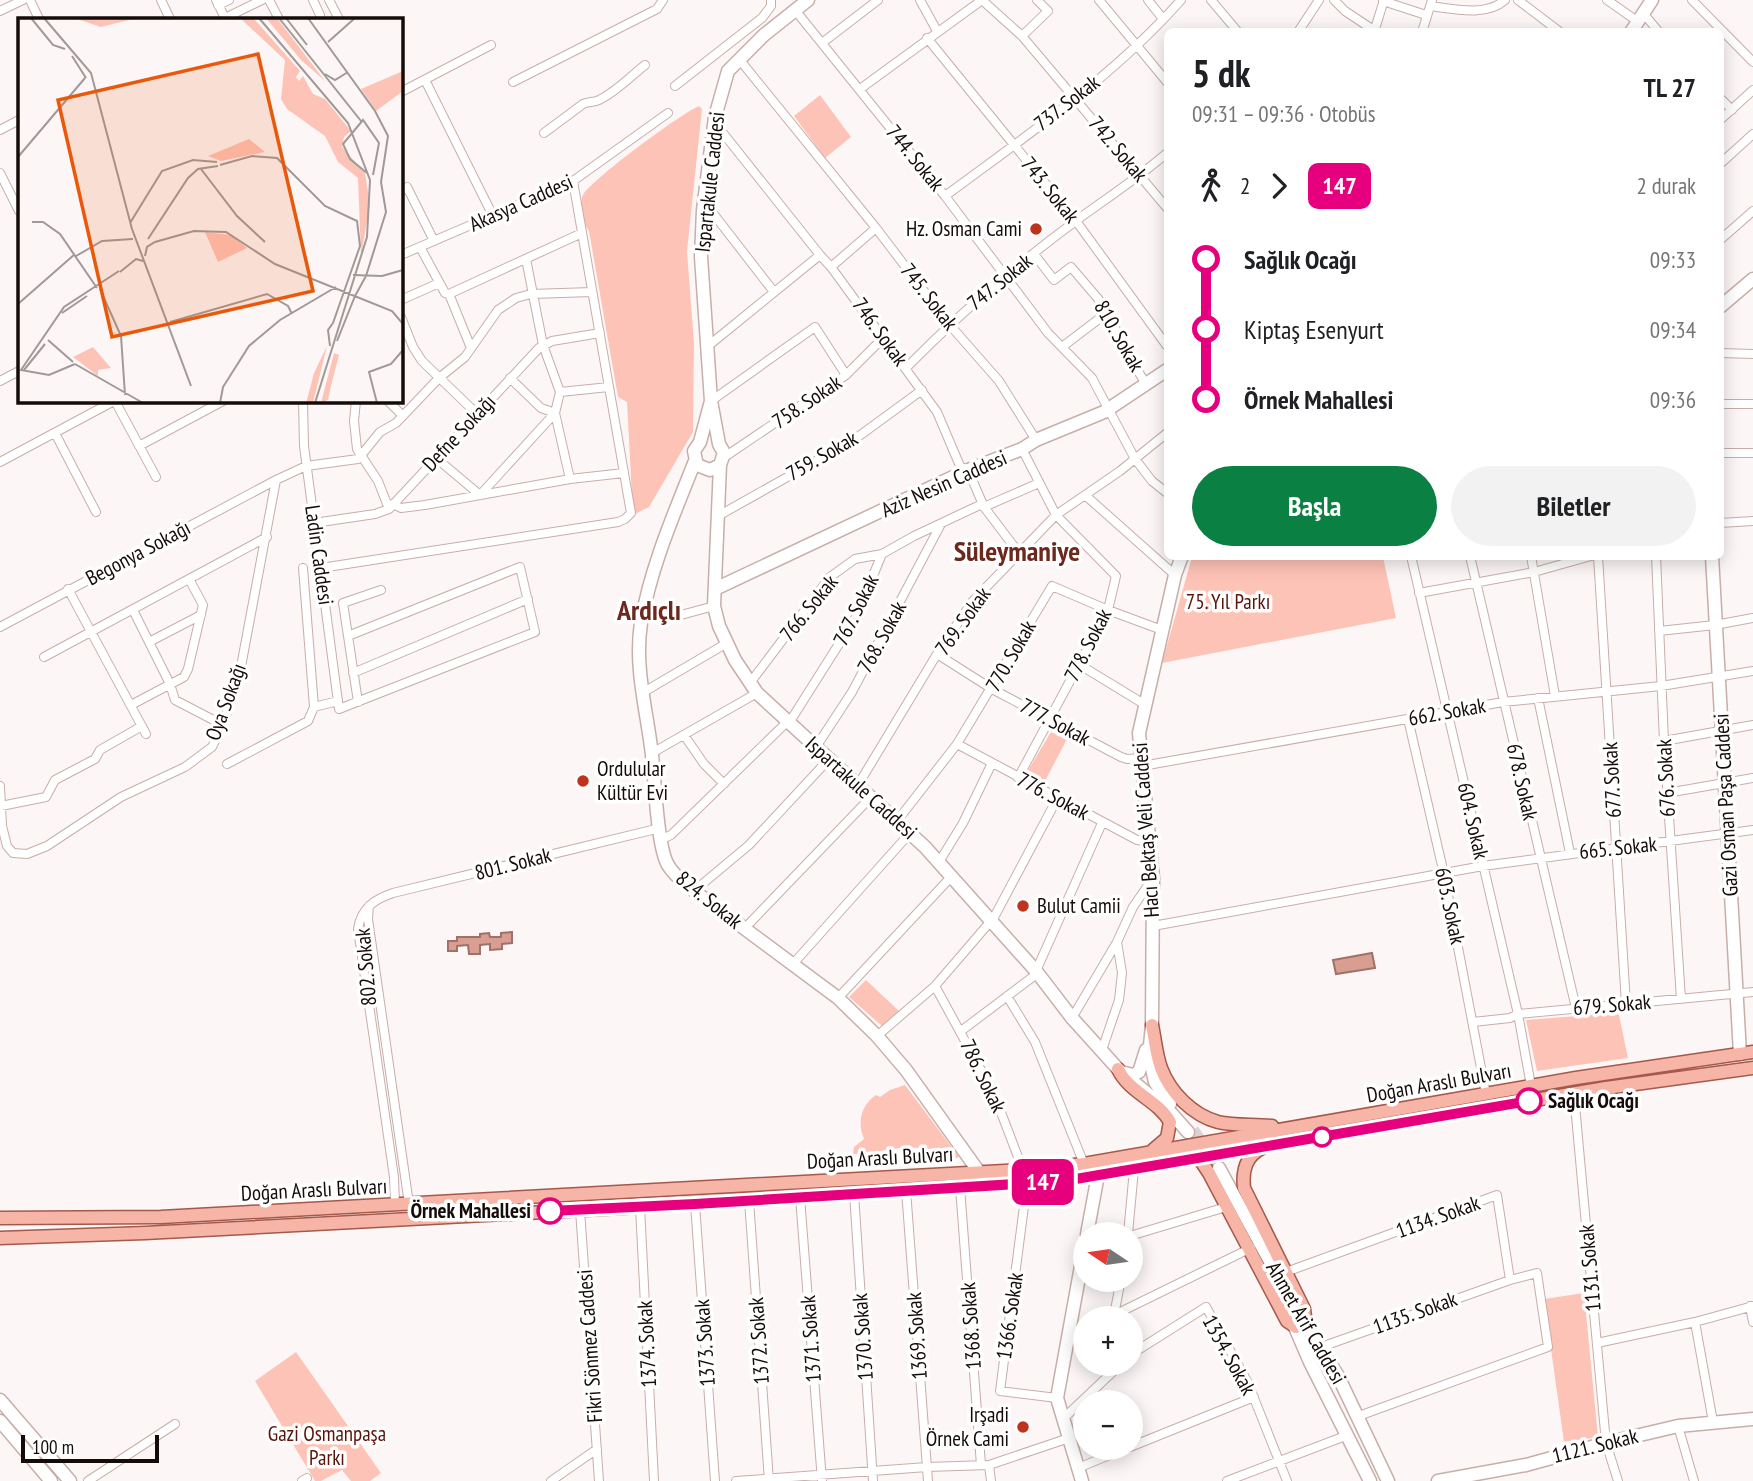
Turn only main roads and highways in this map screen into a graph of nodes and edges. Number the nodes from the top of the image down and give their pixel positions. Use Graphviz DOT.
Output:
graph roads {
  1 [pos="1152,1025"];
  2 [pos="1746,1053"];
  3 [pos="1753,1068"];
  4 [pos="1121,1071"];
  5 [pos="1289,1127"];
  6 [pos="1269,1145"];
  7 [pos="1150,1152"];
  8 [pos="1196,1158"];
  9 [pos="0,1218"];
  10 [pos="0,1238"];
  1 -- 5 [label="main road"];
  2 -- 5 [label="main road, Doğan Araslı Bulvarı"];
  3 -- 6 [label="main road, Doğan Araslı Bulvarı"];
  4 -- 7 [label="main road"];
  5 -- 7 [label="main road, Doğan Araslı Bulvarı"];
  6 -- 8 [label="main road, Doğan Araslı Bulvarı"];
  6 -- 8 [label="main road"];
  7 -- 9 [label="main road, Doğan Araslı Bulvarı"];
  8 -- 10 [label="main road, Doğan Araslı Bulvarı"];
}
